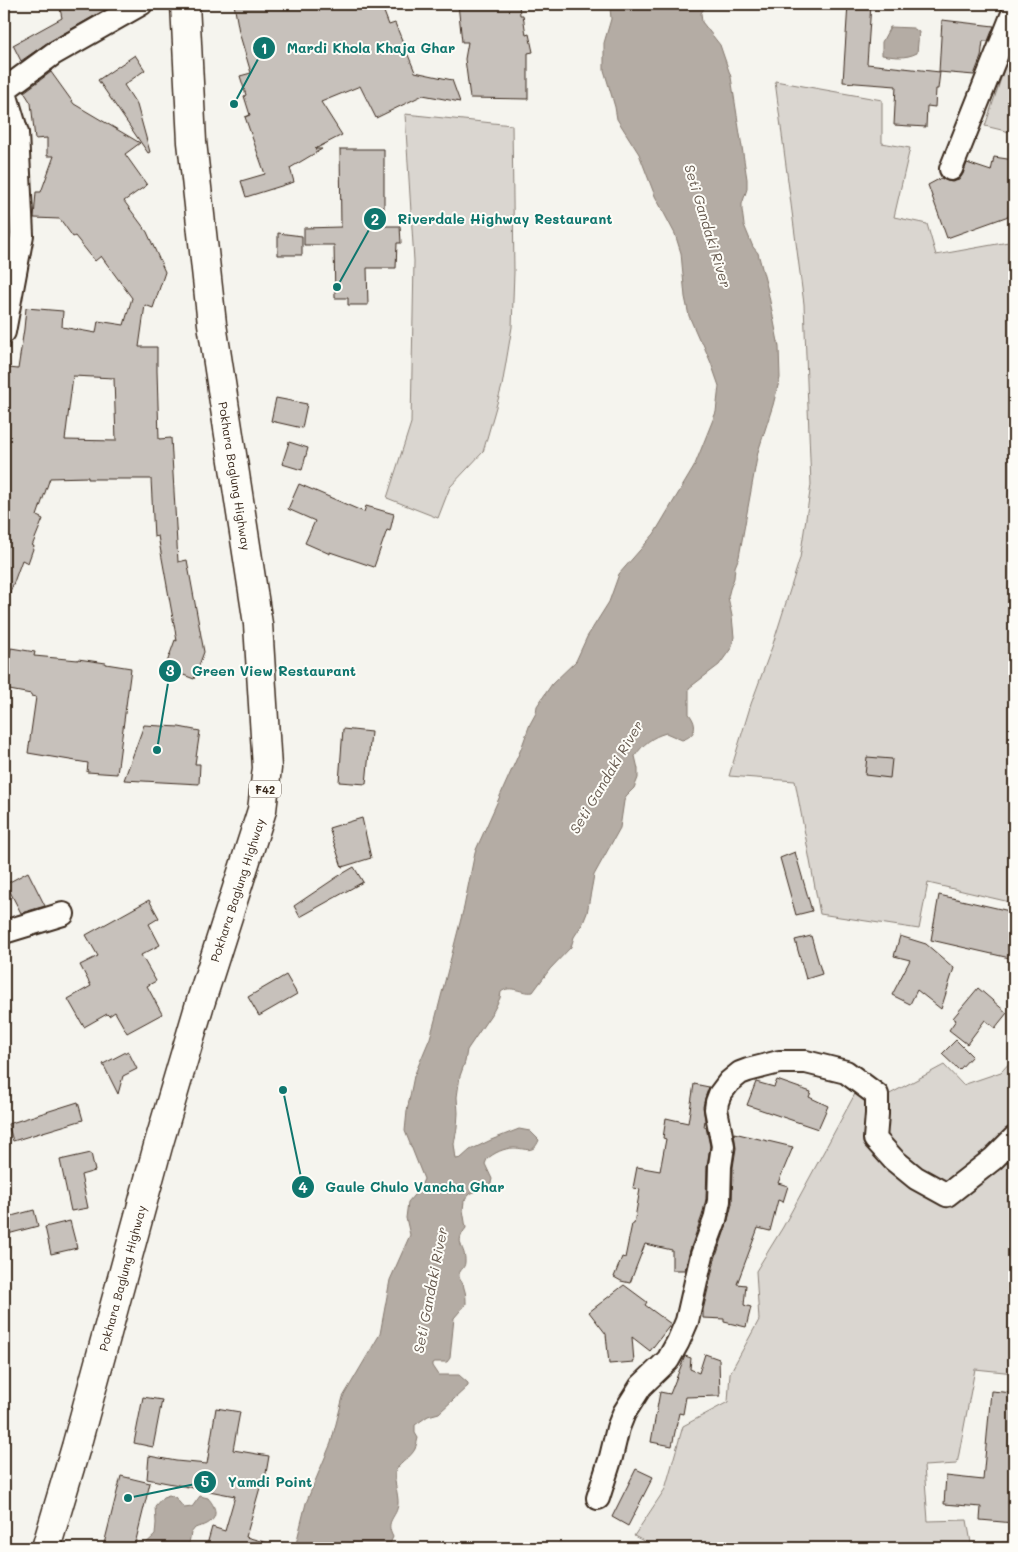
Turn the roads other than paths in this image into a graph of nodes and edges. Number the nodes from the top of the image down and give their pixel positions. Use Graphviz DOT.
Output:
graph roads {
  1 [pos="141,4"];
  2 [pos="185,4"];
  3 [pos="1014,11"];
  4 [pos="4,89"];
  5 [pos="951,169"];
  6 [pos="4,332"];
  7 [pos="62,914"];
  8 [pos="4,932"];
  9 [pos="1014,1138"];
  10 [pos="598,1498"];
  11 [pos="46,1548"];
  1 -- 4 [label="street"];
  2 -- 11 [label="highway, Pokhara Baglung Highway / F42"];
  3 -- 5 [label="street"];
  4 -- 6 [label="street"];
  7 -- 8 [label="street"];
  9 -- 10 [label="street"];
}
